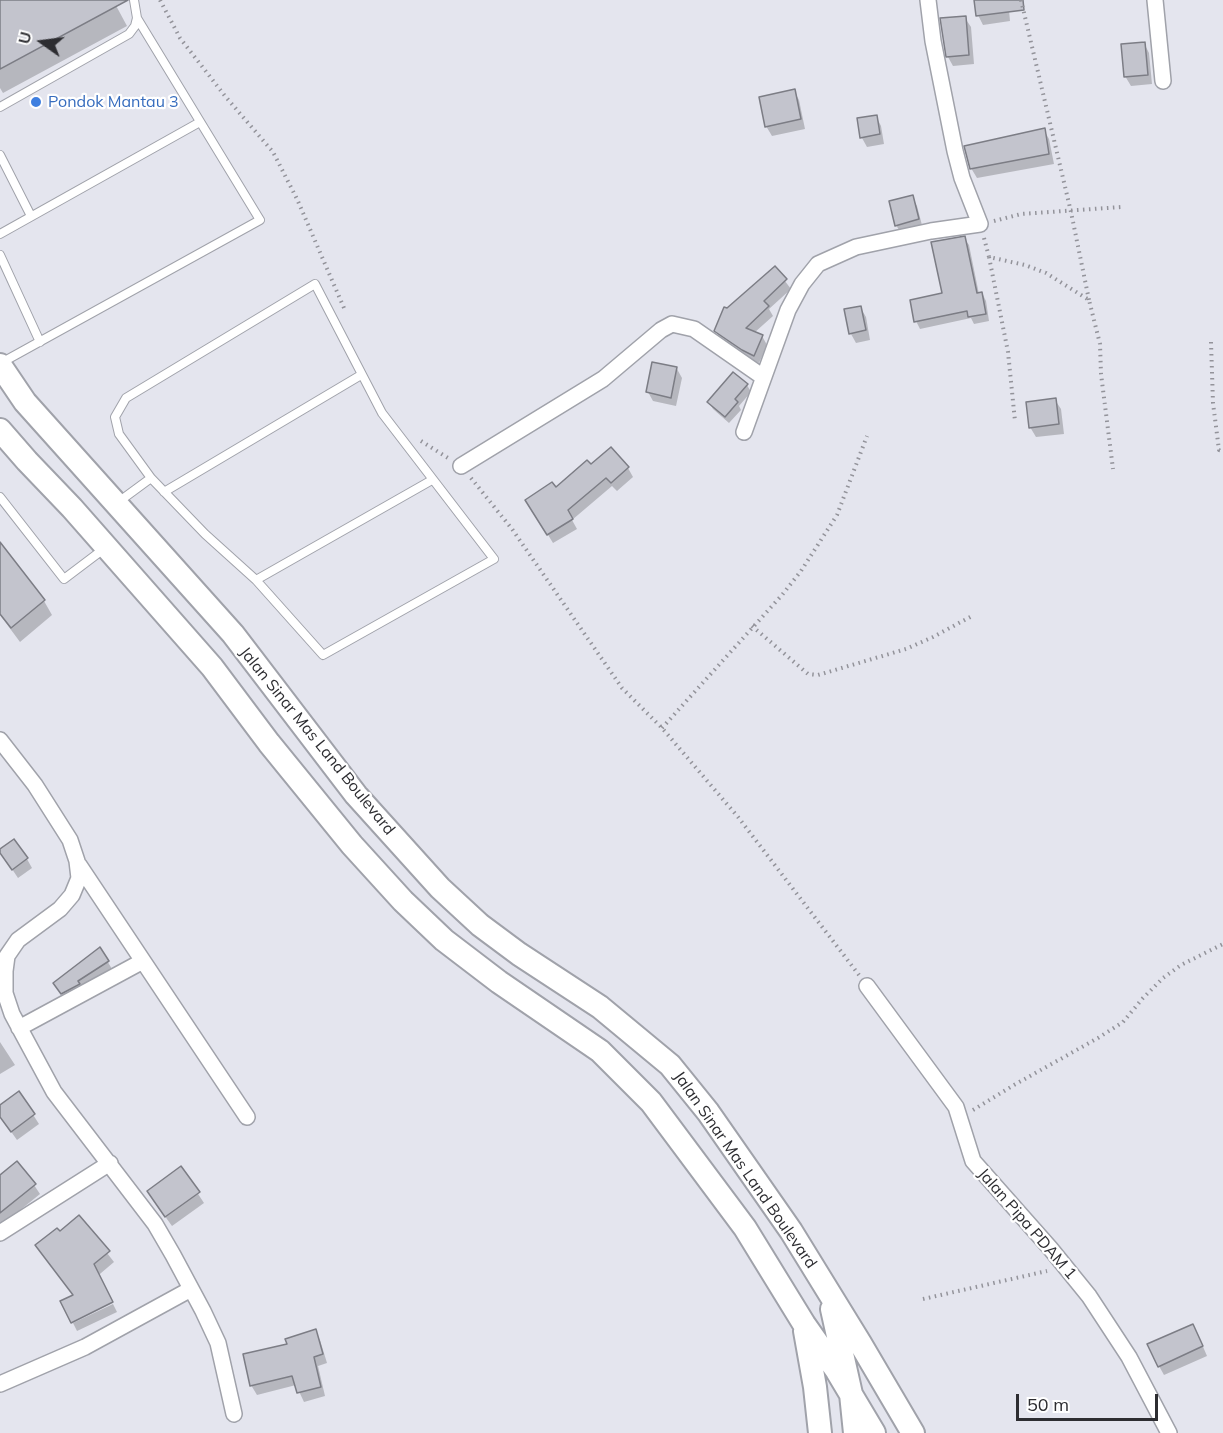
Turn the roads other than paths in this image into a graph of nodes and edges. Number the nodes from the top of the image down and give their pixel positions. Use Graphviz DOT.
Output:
graph roads {
  1 [pos="134,0"];
  2 [pos="928,0"];
  3 [pos="1155,0"];
  4 [pos="137,18"];
  5 [pos="1163,81"];
  6 [pos="0,107"];
  7 [pos="200,122"];
  8 [pos="0,155"];
  9 [pos="31,216"];
  10 [pos="0,234"];
  11 [pos="0,255"];
  12 [pos="40,342"];
  13 [pos="0,365"];
  14 [pos="361,375"];
  15 [pos="763,377"];
  16 [pos="0,430"];
  17 [pos="744,432"];
  18 [pos="461,466"];
  19 [pos="151,478"];
  20 [pos="432,480"];
  21 [pos="96,483"];
  22 [pos="164,492"];
  23 [pos="0,497"];
  24 [pos="116,504"];
  25 [pos="72,508"];
  26 [pos="106,547"];
  27 [pos="256,580"];
  28 [pos="0,740"];
  29 [pos="77,861"];
  30 [pos="143,961"];
  31 [pos="867,986"];
  32 [pos="19,1028"];
  33 [pos="247,1117"];
  34 [pos="110,1163"];
  35 [pos="0,1233"];
  36 [pos="191,1289"];
  37 [pos="828,1290"];
  38 [pos="804,1324"];
  39 [pos="0,1384"];
  40 [pos="851,1394"];
  41 [pos="234,1414"];
  42 [pos="820,1433"];
  43 [pos="855,1433"];
  44 [pos="874,1433"];
  45 [pos="913,1433"];
  46 [pos="1169,1433"];
  1 -- 4 [label="lane"];
  2 -- 15 [label="street"];
  3 -- 5 [label="street"];
  4 -- 6 [label="lane"];
  4 -- 7 [label="lane"];
  7 -- 9 [label="lane"];
  7 -- 12 [label="lane"];
  8 -- 9 [label="lane"];
  9 -- 10 [label="lane"];
  11 -- 12 [label="lane"];
  12 -- 13 [label="lane"];
  13 -- 21 [label="street, Jalan Sinar Mas Land Boulevard"];
  14 -- 19 [label="lane"];
  14 -- 20 [label="lane"];
  14 -- 22 [label="lane"];
  15 -- 17 [label="street"];
  15 -- 18 [label="street"];
  16 -- 25 [label="street, Jalan Sinar Mas Land Boulevard"];
  19 -- 22 [label="lane"];
  19 -- 24 [label="lane"];
  20 -- 27 [label="lane"];
  20 -- 27 [label="lane"];
  21 -- 24 [label="street, Jalan Sinar Mas Land Boulevard"];
  21 -- 25 [label="street"];
  22 -- 27 [label="lane"];
  23 -- 26 [label="lane"];
  24 -- 37 [label="street, Jalan Sinar Mas Land Boulevard"];
  25 -- 26 [label="street, Jalan Sinar Mas Land Boulevard"];
  26 -- 38 [label="street, Jalan Sinar Mas Land Boulevard"];
  28 -- 29 [label="street"];
  29 -- 30 [label="street"];
  29 -- 32 [label="street"];
  30 -- 32 [label="street"];
  30 -- 33 [label="street"];
  31 -- 46 [label="street, Jalan Pipa PDAM 1"];
  32 -- 34 [label="street"];
  34 -- 35 [label="street"];
  34 -- 36 [label="street"];
  36 -- 39 [label="street"];
  36 -- 41 [label="street"];
  37 -- 40 [label="street"];
  37 -- 45 [label="street, Jalan Sinar Mas Land Boulevard"];
  38 -- 40 [label="street, Jalan Sinar Mas Land Boulevard"];
  38 -- 42 [label="street, Jalan Sinar Mas Land Boulevard"];
  40 -- 43 [label="street"];
  40 -- 44 [label="street, Jalan Sinar Mas Land Boulevard"];
}
